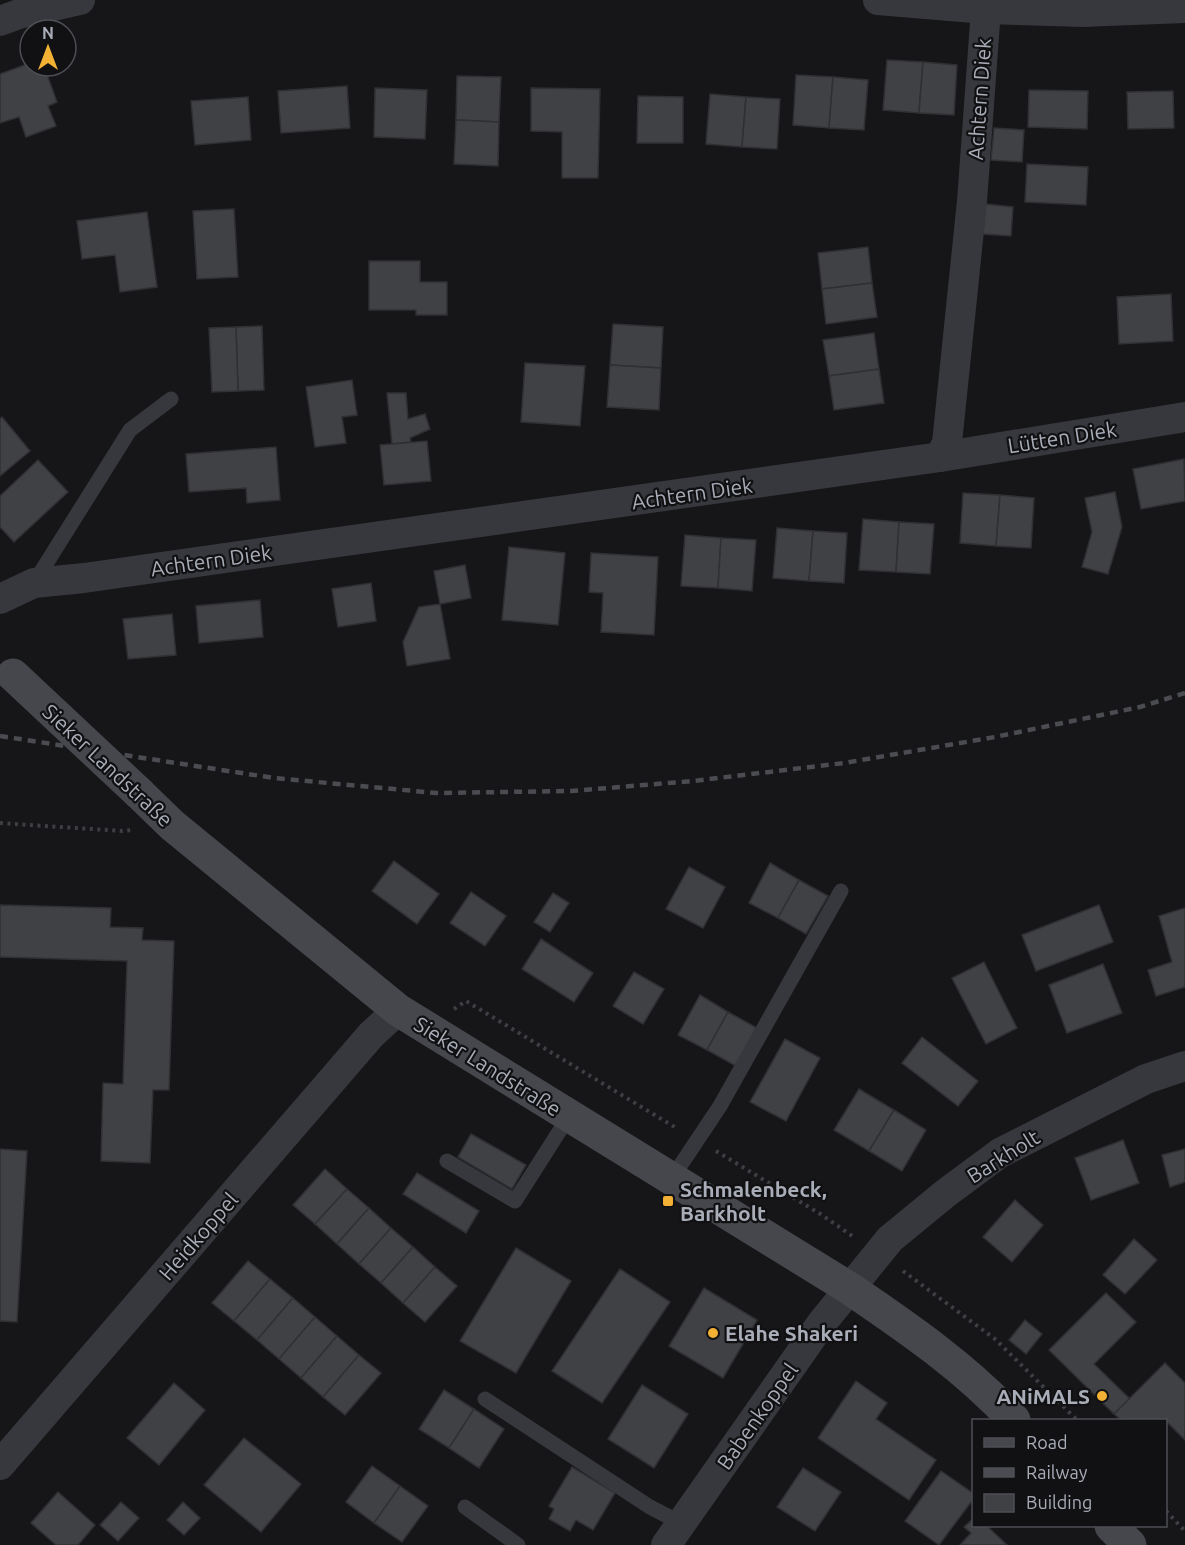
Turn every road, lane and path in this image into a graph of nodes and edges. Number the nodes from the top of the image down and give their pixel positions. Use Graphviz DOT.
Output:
graph roads {
  1 [pos="80,0"];
  2 [pos="878,0"];
  3 [pos="1082,6"];
  4 [pos="986,9"];
  5 [pos="1185,9"];
  6 [pos="0,21"];
  7 [pos="171,399"];
  8 [pos="1185,417"];
  9 [pos="940,457"];
  10 [pos="34,583"];
  11 [pos="0,599"];
  12 [pos="7,668"];
  13 [pos="0,823"];
  14 [pos="172,825"];
  15 [pos="841,891"];
  16 [pos="398,1010"];
  17 [pos="425,1026"];
  18 [pos="1185,1066"];
  19 [pos="569,1116"];
  20 [pos="697,1140"];
  21 [pos="447,1161"];
  22 [pos="672,1178"];
  23 [pos="878,1254"];
  24 [pos="849,1288"];
  25 [pos="485,1400"];
  26 [pos="1013,1419"];
  27 [pos="1076,1419"];
  28 [pos="0,1465"];
  29 [pos="465,1507"];
  30 [pos="1167,1512"];
  31 [pos="1112,1527"];
  32 [pos="1185,1531"];
  33 [pos="674,1534"];
  34 [pos="519,1545"];
  35 [pos="1130,1545"];
  1 -- 6 [label="street"];
  2 -- 4 [label="street"];
  3 -- 4 [label="street"];
  3 -- 5 [label="street"];
  4 -- 9 [label="street, Achtern Diek"];
  7 -- 10 [label="lane"];
  8 -- 9 [label="street, Lütten Diek"];
  9 -- 10 [label="street, Achtern Diek"];
  10 -- 11 [label="street, Achtern Diek"];
  12 -- 14 [label="street, Sieker Landstraße, bridge"];
  13 -- 14 [label="path"];
  14 -- 16 [label="street, Sieker Landstraße"];
  15 -- 20 [label="lane"];
  16 -- 17 [label="street, Sieker Landstraße"];
  16 -- 28 [label="street, Heidkoppel"];
  17 -- 19 [label="street, Sieker Landstraße"];
  17 -- 20 [label="path"];
  18 -- 23 [label="street, Barkholt"];
  19 -- 21 [label="lane"];
  19 -- 22 [label="street, Sieker Landstraße"];
  20 -- 22 [label="lane"];
  20 -- 23 [label="path"];
  22 -- 24 [label="street, Sieker Landstraße"];
  23 -- 24 [label="street, Barkholt"];
  23 -- 27 [label="path"];
  24 -- 26 [label="street, Sieker Landstraße"];
  24 -- 33 [label="street, Babenkoppel"];
  25 -- 33 [label="lane"];
  29 -- 34 [label="lane"];
  30 -- 32 [label="path"];
  31 -- 35 [label="street"];
}
